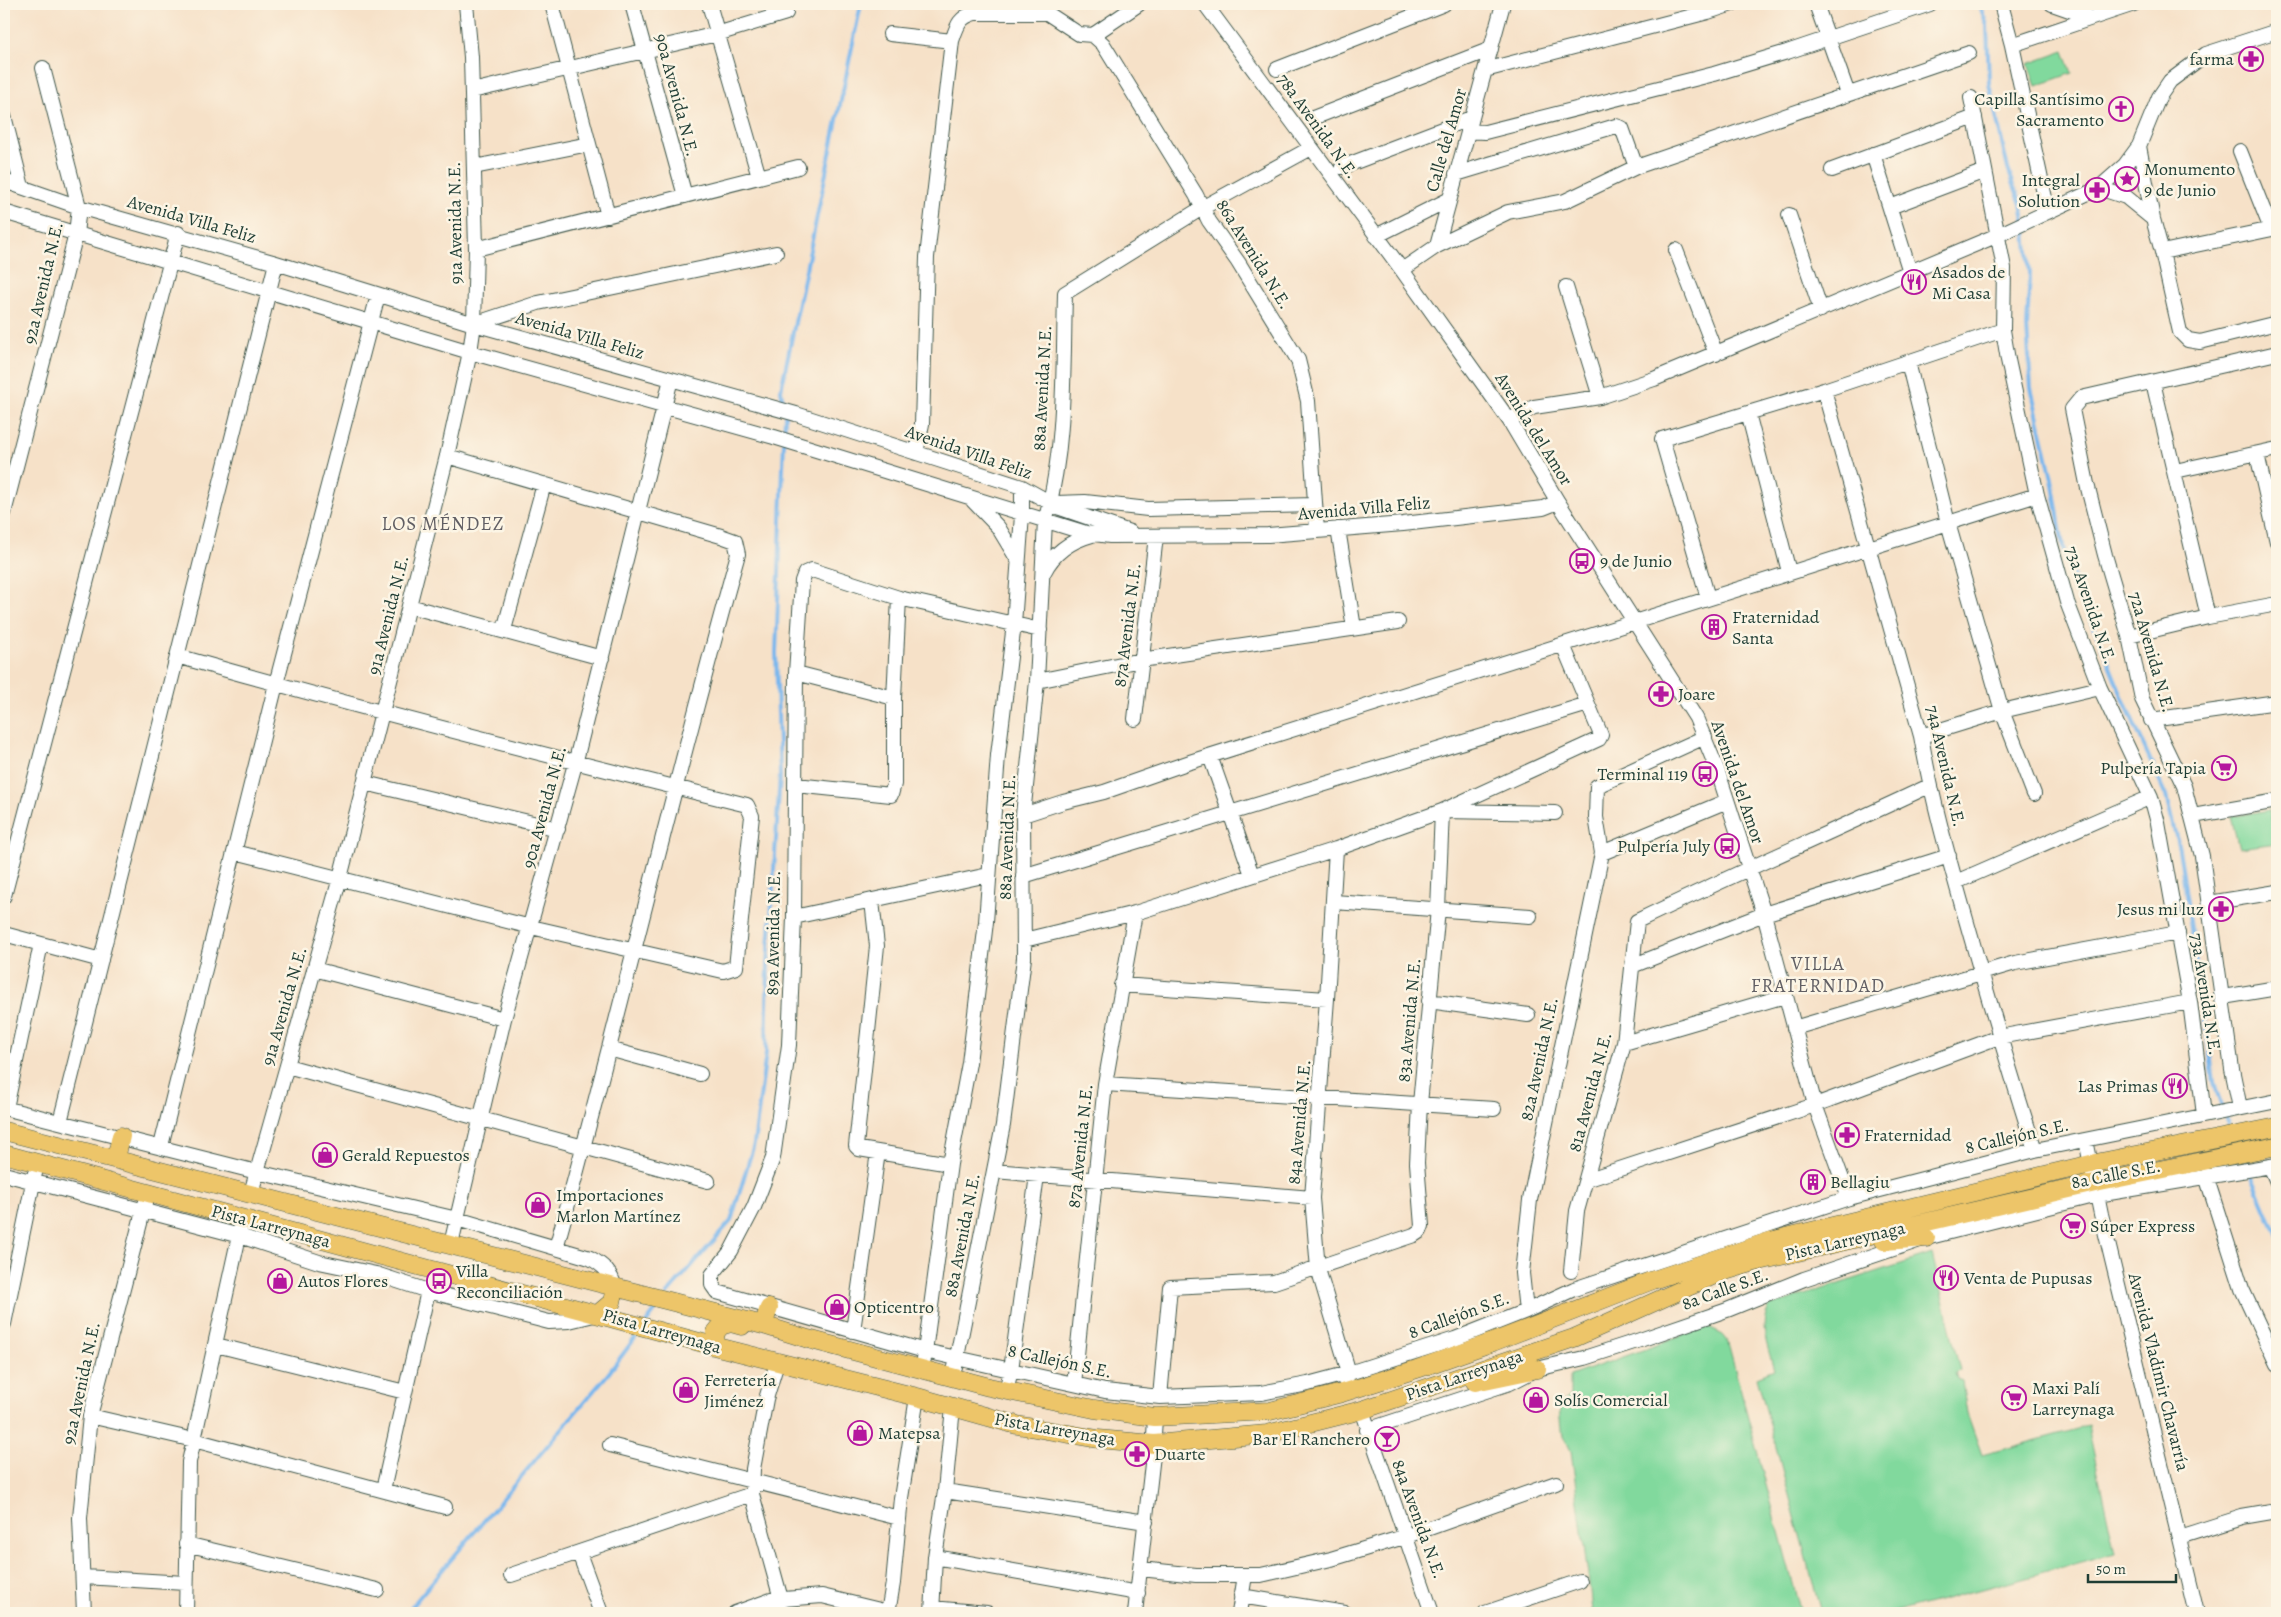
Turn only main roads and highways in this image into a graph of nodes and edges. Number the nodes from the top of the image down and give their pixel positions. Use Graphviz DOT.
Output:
graph roads {
  1 [pos="2277,1127"];
  2 [pos="4,1131"];
  3 [pos="121,1136"];
  4 [pos="2277,1146"];
  5 [pos="4,1154"];
  6 [pos="116,1159"];
  7 [pos="1926,1238"];
  8 [pos="1826,1246"];
  9 [pos="375,1255"];
  10 [pos="490,1255"];
  11 [pos="615,1288"];
  12 [pos="769,1308"];
  13 [pos="605,1315"];
  14 [pos="763,1324"];
  15 [pos="808,1339"];
  16 [pos="714,1346"];
  17 [pos="1537,1369"];
  18 [pos="989,1387"];
  19 [pos="1413,1392"];
  20 [pos="954,1407"];
  1 -- 18 [label="main road, Pista Larreynaga"];
  2 -- 6 [label="main road, Pista Larreynaga"];
  3 -- 6 [label="main road"];
  4 -- 8 [label="main road, Pista Larreynaga"];
  5 -- 9 [label="main road, Pista Larreynaga"];
  6 -- 10 [label="main road, Pista Larreynaga"];
  7 -- 8 [label="main road"];
  8 -- 19 [label="main road, Pista Larreynaga"];
  9 -- 10 [label="main road"];
  9 -- 13 [label="main road, Pista Larreynaga"];
  10 -- 11 [label="main road, Pista Larreynaga"];
  11 -- 13 [label="main road"];
  11 -- 14 [label="main road, Pista Larreynaga"];
  12 -- 14 [label="main road"];
  13 -- 16 [label="main road, Pista Larreynaga"];
  14 -- 15 [label="main road, Pista Larreynaga"];
  15 -- 16 [label="main road"];
  15 -- 18 [label="main road, Pista Larreynaga"];
  16 -- 20 [label="main road, Pista Larreynaga"];
  17 -- 19 [label="main road"];
  18 -- 20 [label="main road"];
  19 -- 20 [label="main road, Pista Larreynaga"];
}
